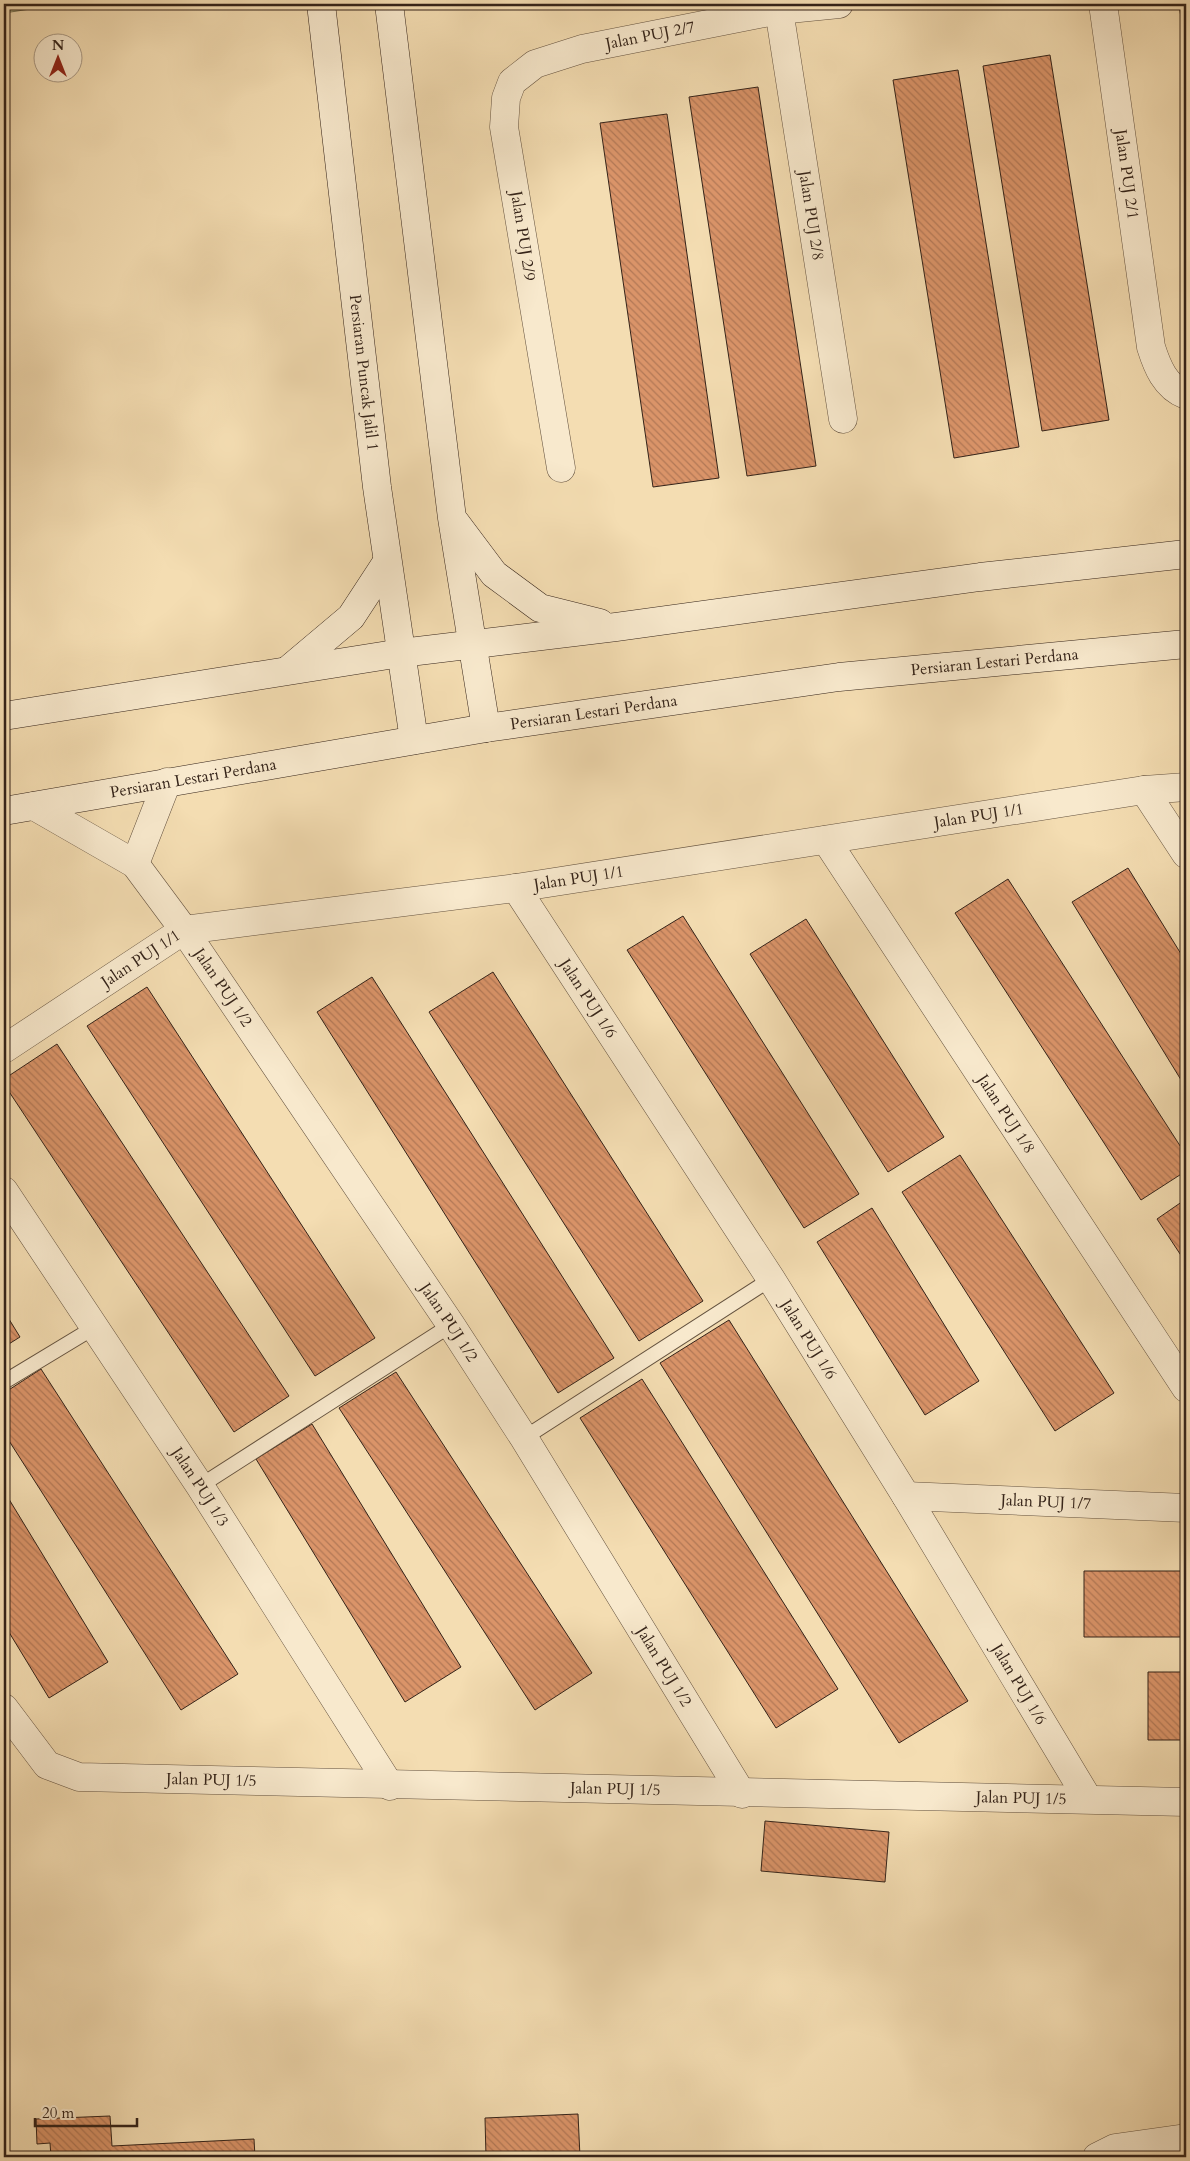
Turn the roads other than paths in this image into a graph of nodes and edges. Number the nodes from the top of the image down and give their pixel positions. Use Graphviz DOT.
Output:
graph roads {
  1 [pos="321,4"];
  2 [pos="389,4"];
  3 [pos="839,4"];
  4 [pos="1103,4"];
  5 [pos="778,7"];
  6 [pos="582,49"];
  7 [pos="1186,395"];
  8 [pos="843,419"];
  9 [pos="561,468"];
  10 [pos="452,518"];
  11 [pos="1186,554"];
  12 [pos="387,562"];
  13 [pos="616,627"];
  14 [pos="1186,644"];
  15 [pos="472,645"];
  16 [pos="401,653"];
  17 [pos="287,671"];
  18 [pos="4,716"];
  19 [pos="486,728"];
  20 [pos="414,740"];
  21 [pos="167,782"];
  22 [pos="1186,787"];
  23 [pos="1144,790"];
  24 [pos="34,806"];
  25 [pos="4,811"];
  26 [pos="826,840"];
  27 [pos="1186,854"];
  28 [pos="136,864"];
  29 [pos="516,888"];
  30 [pos="184,930"];
  31 [pos="4,1049"];
  32 [pos="4,1191"];
  33 [pos="771,1280"];
  34 [pos="451,1324"];
  35 [pos="95,1327"];
  36 [pos="4,1382"];
  37 [pos="1186,1388"];
  38 [pos="524,1438"];
  39 [pos="200,1486"];
  40 [pos="906,1496"];
  41 [pos="1186,1508"];
  42 [pos="4,1708"];
  43 [pos="390,1786"];
  44 [pos="742,1794"];
  45 [pos="1088,1799"];
  46 [pos="1186,1802"];
  47 [pos="1186,2138"];
  48 [pos="1097,2157"];
  1 -- 12 [label="street, Persiaran Puncak Jalil 1"];
  2 -- 10 [label="street"];
  3 -- 5 [label="street, Jalan PUJ 2/7"];
  4 -- 7 [label="street, Jalan PUJ 2/1"];
  5 -- 6 [label="street, Jalan PUJ 2/7"];
  5 -- 8 [label="street, Jalan PUJ 2/8"];
  6 -- 9 [label="street, Jalan PUJ 2/9"];
  10 -- 13 [label="street"];
  10 -- 15 [label="street"];
  11 -- 13 [label="street"];
  12 -- 16 [label="street, Persiaran Puncak Jalil 1"];
  12 -- 17 [label="street"];
  13 -- 15 [label="street"];
  14 -- 19 [label="street, Persiaran Lestari Perdana"];
  15 -- 16 [label="street"];
  15 -- 19 [label="street"];
  16 -- 17 [label="street"];
  16 -- 20 [label="street, Persiaran Puncak Jalil 1"];
  17 -- 18 [label="street"];
  19 -- 20 [label="street, Persiaran Lestari Perdana"];
  20 -- 21 [label="street, Persiaran Lestari Perdana"];
  21 -- 24 [label="street, Persiaran Lestari Perdana"];
  21 -- 28 [label="street"];
  22 -- 23 [label="street, Jalan PUJ 1/1"];
  23 -- 26 [label="street, Jalan PUJ 1/1"];
  23 -- 27 [label="street"];
  24 -- 25 [label="street, Persiaran Lestari Perdana"];
  24 -- 28 [label="street, Jalan PUJ 1/2"];
  26 -- 29 [label="street, Jalan PUJ 1/1"];
  26 -- 37 [label="street, Jalan PUJ 1/8"];
  28 -- 30 [label="street, Jalan PUJ 1/2"];
  29 -- 30 [label="street, Jalan PUJ 1/1"];
  29 -- 33 [label="street, Jalan PUJ 1/6"];
  30 -- 31 [label="street, Jalan PUJ 1/1"];
  30 -- 34 [label="street, Jalan PUJ 1/2"];
  32 -- 35 [label="street, Jalan PUJ 1/3"];
  33 -- 38 [label="lane"];
  33 -- 40 [label="street, Jalan PUJ 1/6"];
  34 -- 38 [label="street, Jalan PUJ 1/2"];
  34 -- 39 [label="lane"];
  35 -- 36 [label="lane"];
  35 -- 39 [label="street, Jalan PUJ 1/3"];
  38 -- 44 [label="street, Jalan PUJ 1/2"];
  39 -- 43 [label="street, Jalan PUJ 1/3"];
  40 -- 41 [label="street, Jalan PUJ 1/7"];
  40 -- 45 [label="street, Jalan PUJ 1/6"];
  42 -- 43 [label="street, Jalan PUJ 1/5"];
  43 -- 44 [label="street, Jalan PUJ 1/5"];
  44 -- 45 [label="street, Jalan PUJ 1/5"];
  45 -- 46 [label="street, Jalan PUJ 1/5"];
  47 -- 48 [label="street"];
}
